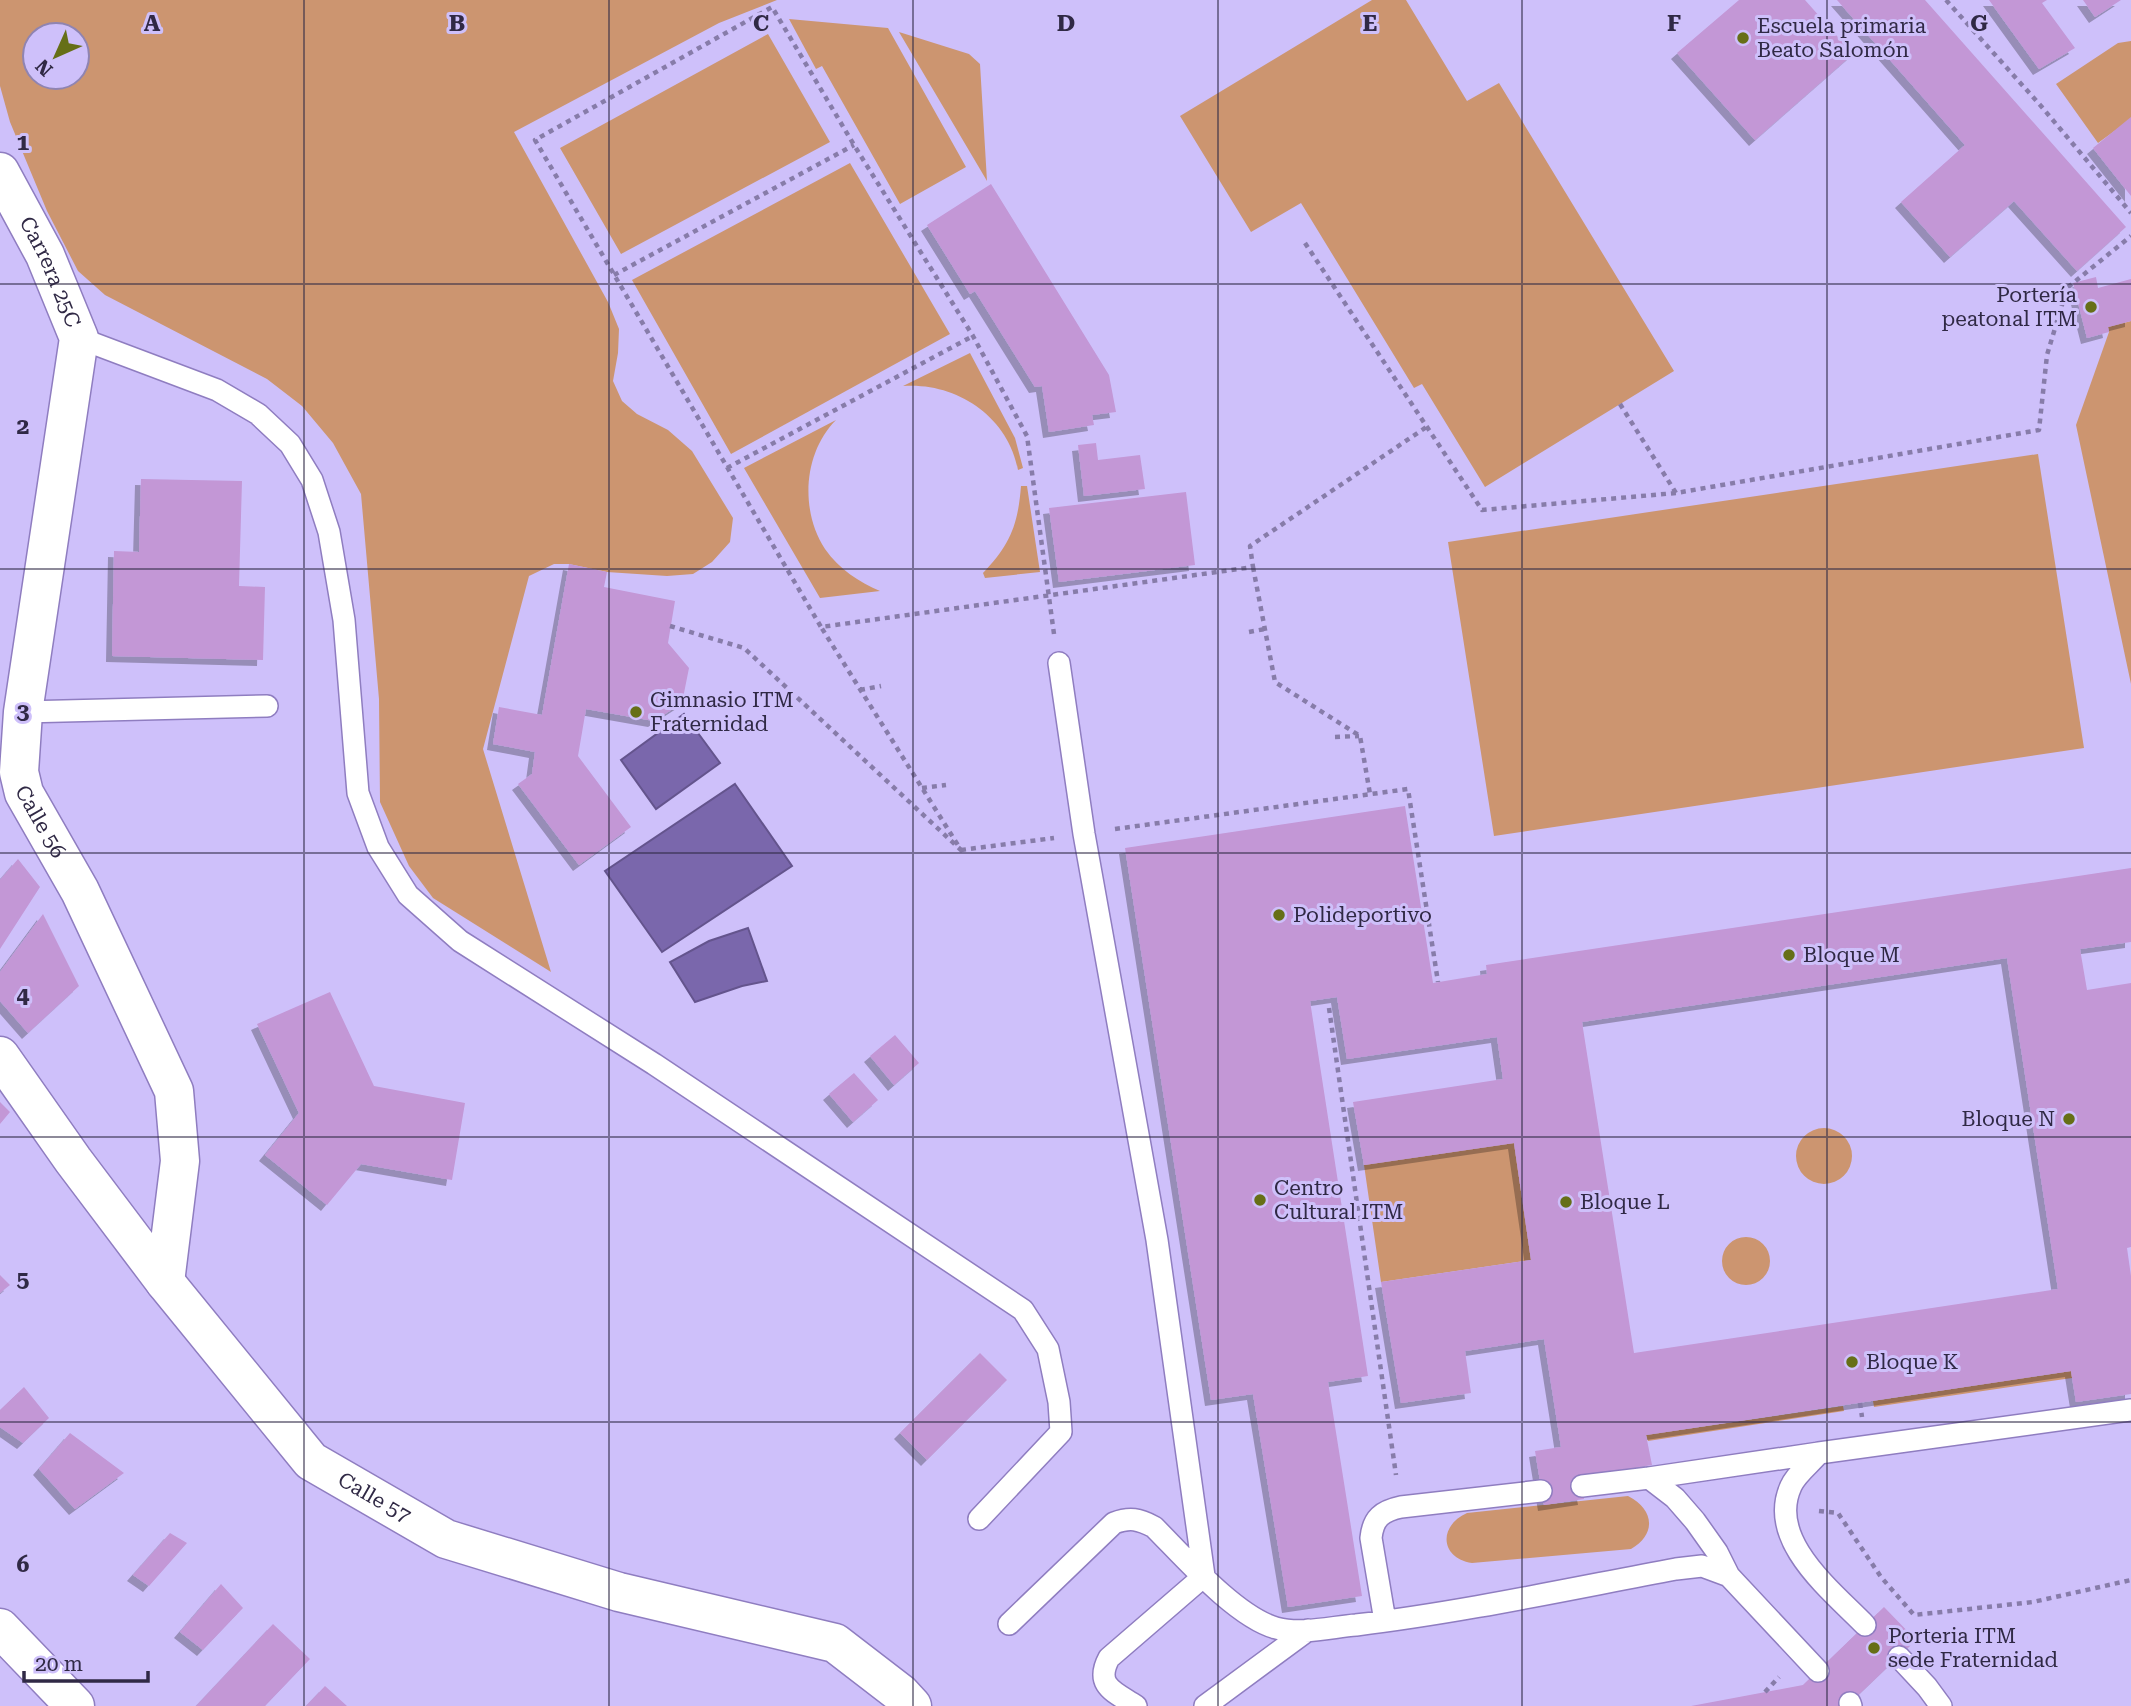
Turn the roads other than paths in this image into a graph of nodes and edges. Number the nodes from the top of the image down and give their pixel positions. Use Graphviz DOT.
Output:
graph roads {
  1 [pos="0,172"];
  2 [pos="79,338"];
  3 [pos="1059,663"];
  4 [pos="267,706"];
  5 [pos="23,712"];
  6 [pos="0,1056"];
  7 [pos="165,1282"];
  8 [pos="2131,1410"];
  9 [pos="1819,1453"];
  10 [pos="1649,1478"];
  11 [pos="1582,1486"];
  12 [pos="1541,1491"];
  13 [pos="979,1519"];
  14 [pos="1204,1576"];
  15 [pos="1729,1576"];
  16 [pos="1385,1621"];
  17 [pos="1009,1624"];
  18 [pos="1865,1625"];
  19 [pos="0,1628"];
  20 [pos="1308,1630"];
  21 [pos="1899,1657"];
  22 [pos="1818,1671"];
  23 [pos="75,1706"];
  24 [pos="912,1706"];
  25 [pos="1136,1706"];
  26 [pos="1205,1706"];
  27 [pos="1941,1706"];
  1 -- 2 [label="street, Carrera 25C"];
  2 -- 5 [label="street, Calle 56"];
  2 -- 13 [label="lane"];
  3 -- 14 [label="lane"];
  4 -- 5 [label="lane"];
  5 -- 7 [label="street, Calle 56"];
  6 -- 7 [label="street, Calle 57"];
  7 -- 24 [label="street, Calle 57"];
  8 -- 9 [label="lane"];
  9 -- 10 [label="lane"];
  9 -- 18 [label="lane"];
  10 -- 11 [label="lane"];
  10 -- 15 [label="lane"];
  12 -- 16 [label="lane"];
  14 -- 17 [label="lane"];
  14 -- 20 [label="lane"];
  14 -- 25 [label="lane"];
  15 -- 16 [label="lane"];
  15 -- 22 [label="lane"];
  16 -- 20 [label="lane"];
  19 -- 23 [label="street"];
  20 -- 26 [label="lane"];
  21 -- 27 [label="lane"];
}
